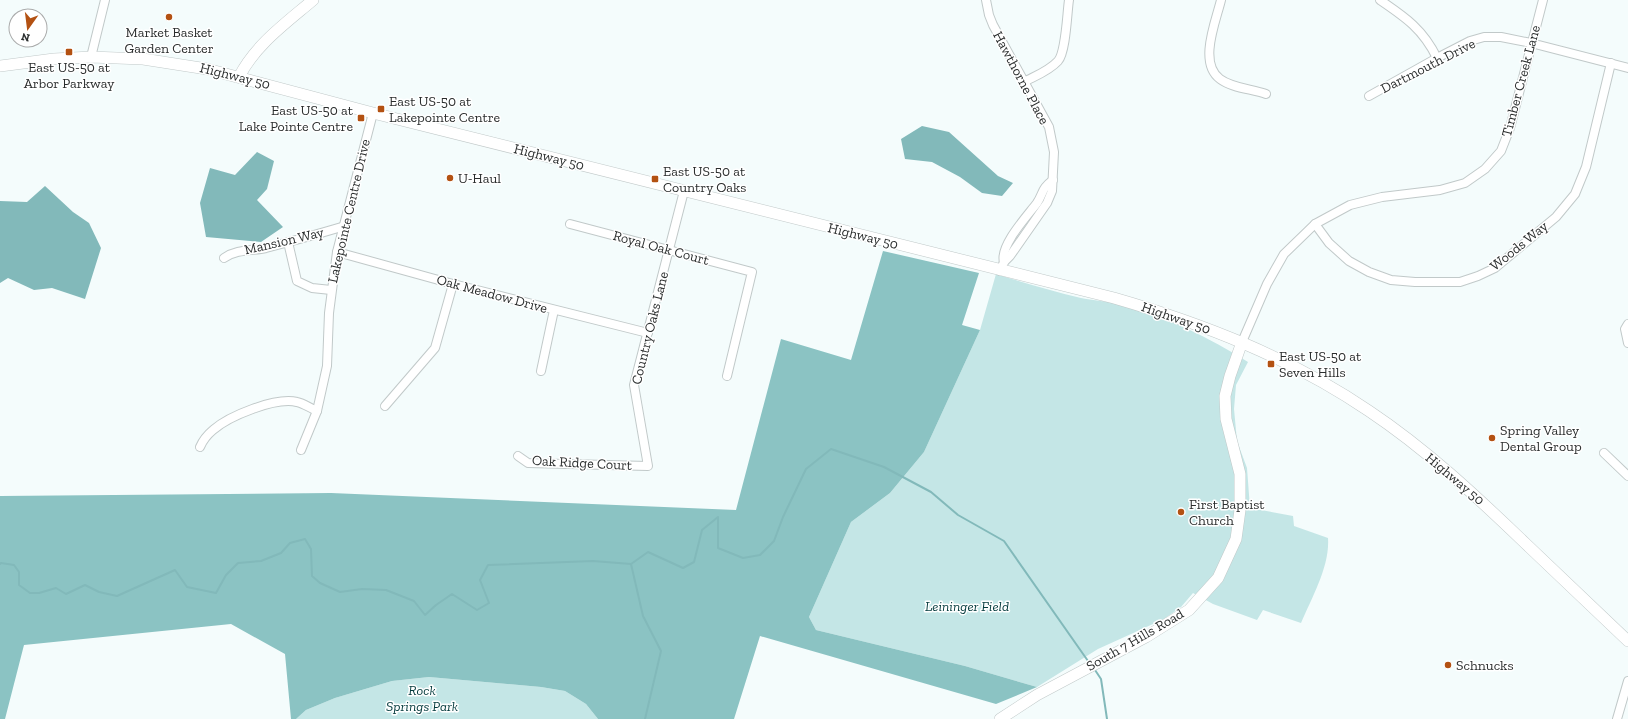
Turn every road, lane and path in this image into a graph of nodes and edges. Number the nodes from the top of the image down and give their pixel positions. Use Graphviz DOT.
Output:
graph roads {
  1 [pos="106,0"];
  2 [pos="986,0"];
  3 [pos="1069,0"];
  4 [pos="1221,0"];
  5 [pos="1380,0"];
  6 [pos="1543,0"];
  7 [pos="311,1"];
  8 [pos="1531,43"];
  9 [pos="91,57"];
  10 [pos="1437,58"];
  11 [pos="1611,63"];
  12 [pos="0,66"];
  13 [pos="1628,68"];
  14 [pos="239,77"];
  15 [pos="1024,82"];
  16 [pos="1266,94"];
  17 [pos="1369,96"];
  18 [pos="373,113"];
  19 [pos="684,191"];
  20 [pos="570,224"];
  21 [pos="1315,224"];
  22 [pos="344,226"];
  23 [pos="288,242"];
  24 [pos="669,250"];
  25 [pos="338,252"];
  26 [pos="224,258"];
  27 [pos="1002,266"];
  28 [pos="453,284"];
  29 [pos="331,290"];
  30 [pos="554,310"];
  31 [pos="1628,324"];
  32 [pos="648,333"];
  33 [pos="1242,342"];
  34 [pos="1628,343"];
  35 [pos="541,371"];
  36 [pos="727,376"];
  37 [pos="385,406"];
  38 [pos="316,411"];
  39 [pos="200,447"];
  40 [pos="301,450"];
  41 [pos="1604,453"];
  42 [pos="518,456"];
  43 [pos="648,466"];
  44 [pos="1628,476"];
  45 [pos="1628,642"];
  46 [pos="1628,681"];
  47 [pos="1000,719"];
  48 [pos="1617,719"];
  1 -- 9 [label="street"];
  2 -- 15 [label="street, Hawthorne Place"];
  3 -- 15 [label="street"];
  4 -- 16 [label="street"];
  5 -- 10 [label="street"];
  6 -- 8 [label="street, Timber Creek Lane"];
  7 -- 14 [label="main road"];
  8 -- 10 [label="street, Dartmouth Drive"];
  8 -- 11 [label="street, Dartmouth Drive"];
  8 -- 21 [label="street, Timber Creek Lane"];
  9 -- 12 [label="main road, Highway 50"];
  9 -- 14 [label="main road, Highway 50"];
  10 -- 17 [label="street, Dartmouth Drive"];
  11 -- 13 [label="street, Dartmouth Drive"];
  11 -- 21 [label="street, Woods Way"];
  14 -- 18 [label="main road, Highway 50"];
  15 -- 27 [label="street, Hawthorne Place"];
  18 -- 19 [label="main road, Highway 50"];
  18 -- 22 [label="street, Lakepointe Centre Drive"];
  19 -- 24 [label="street, Country Oaks Lane"];
  19 -- 27 [label="main road, Highway 50"];
  20 -- 24 [label="street, Royal Oak Court"];
  21 -- 33 [label="street, Timber Creek Lane"];
  22 -- 23 [label="street, Mansion Way"];
  22 -- 25 [label="street, Lakepointe Centre Drive"];
  23 -- 26 [label="street, Mansion Way"];
  23 -- 29 [label="street"];
  24 -- 32 [label="street, Country Oaks Lane"];
  24 -- 36 [label="street, Royal Oak Court"];
  25 -- 28 [label="street, Oak Meadow Drive"];
  25 -- 29 [label="street, Lakepointe Centre Drive"];
  27 -- 33 [label="main road, Highway 50"];
  28 -- 30 [label="street, Oak Meadow Drive"];
  28 -- 37 [label="street"];
  29 -- 38 [label="street, Lakepointe Centre Drive"];
  30 -- 32 [label="street, Oak Meadow Drive"];
  30 -- 35 [label="street"];
  31 -- 34 [label="street"];
  32 -- 43 [label="street, Country Oaks Lane"];
  33 -- 45 [label="main road, Highway 50"];
  33 -- 47 [label="main road, South 7 Hills Road"];
  38 -- 39 [label="street"];
  38 -- 40 [label="street, Lakepointe Centre Drive"];
  41 -- 44 [label="street"];
  42 -- 43 [label="street, Oak Ridge Court"];
  46 -- 48 [label="street"];
}
